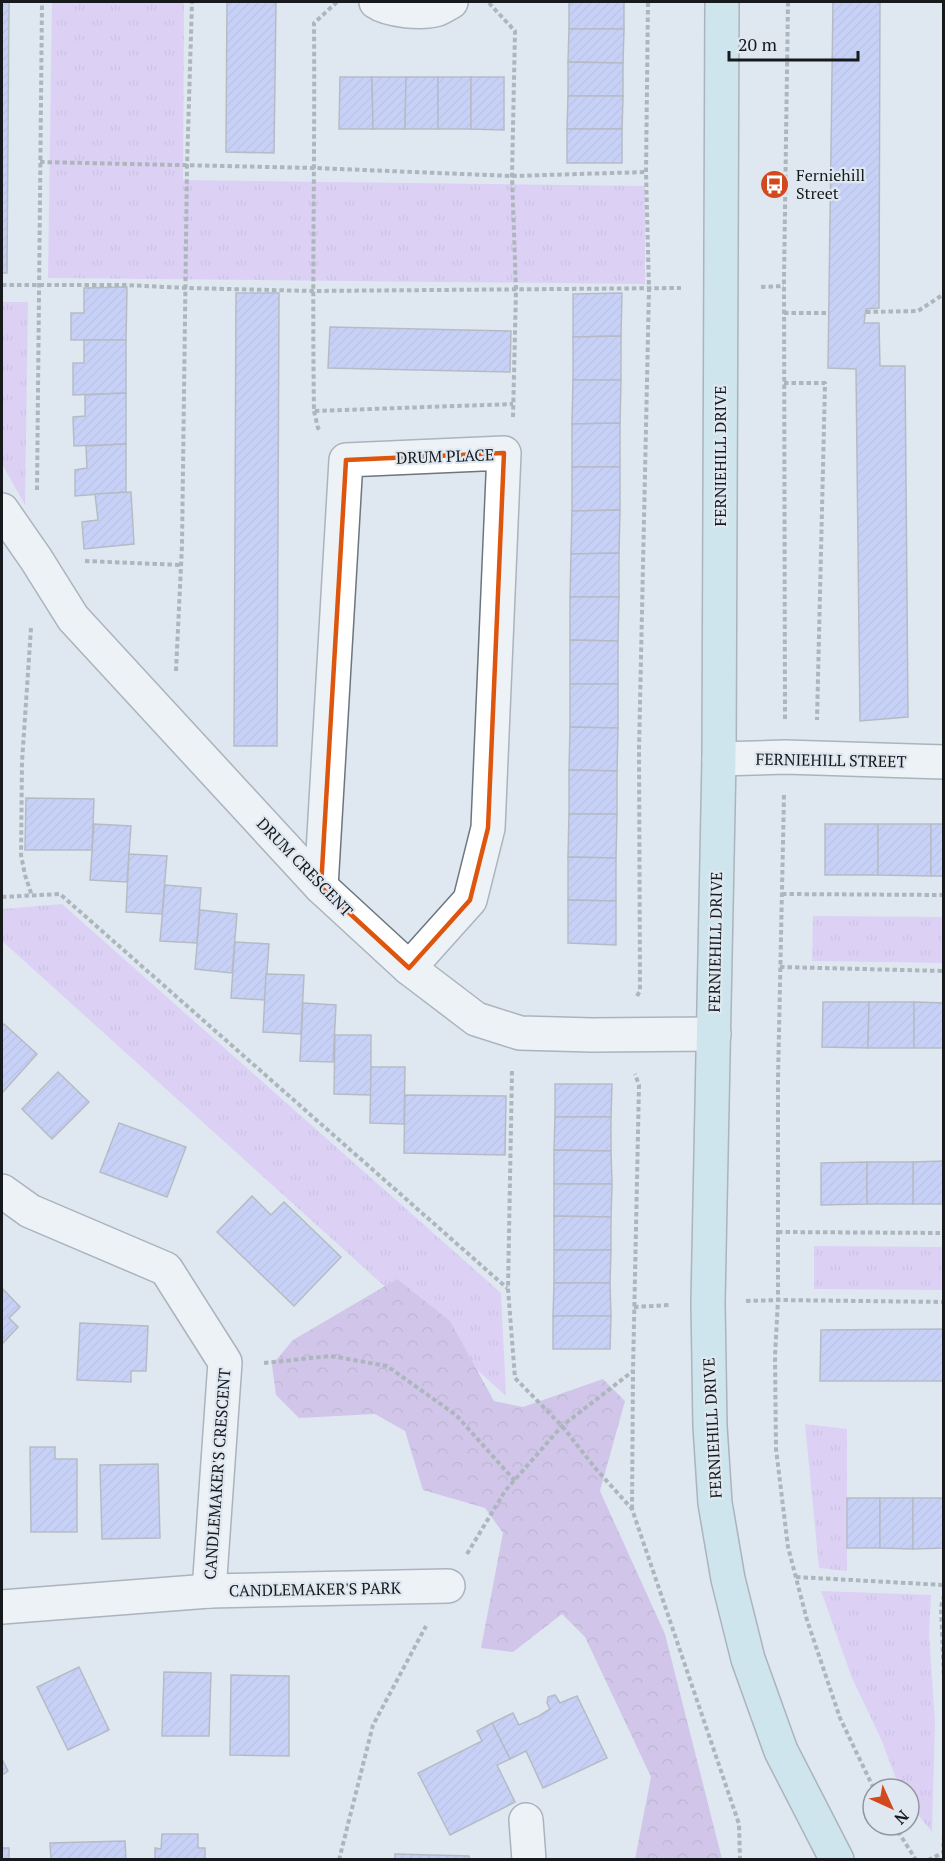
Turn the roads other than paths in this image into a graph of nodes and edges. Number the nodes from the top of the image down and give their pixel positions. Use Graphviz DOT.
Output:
graph roads {
  1 [pos="376,2"];
  2 [pos="451,2"];
  3 [pos="722,2"];
  4 [pos="2,510"];
  5 [pos="719,759"];
  6 [pos="944,762"];
  7 [pos="321,887"];
  8 [pos="409,968"];
  9 [pos="714,1034"];
  10 [pos="2,1191"];
  11 [pos="448,1586"];
  12 [pos="209,1591"];
  13 [pos="2,1607"];
  14 [pos="526,1820"];
  15 [pos="529,1860"];
  16 [pos="837,1860"];
  1 -- 2 [label="street"];
  3 -- 5 [label="main road, FERNIEHILL DRIVE"];
  4 -- 7 [label="street, DRUM CRESCENT"];
  5 -- 6 [label="street, FERNIEHILL STREET"];
  5 -- 9 [label="main road, FERNIEHILL DRIVE"];
  7 -- 8 [label="street, DRUM CRESCENT"];
  7 -- 8 [label="street, DRUM PLACE"];
  8 -- 9 [label="street, DRUM CRESCENT"];
  9 -- 16 [label="main road, FERNIEHILL DRIVE"];
  10 -- 12 [label="street, CANDLEMAKER'S CRESCENT"];
  11 -- 12 [label="street, CANDLEMAKER'S PARK"];
  12 -- 13 [label="street, CANDLEMAKER'S PARK"];
  14 -- 15 [label="street"];
}
